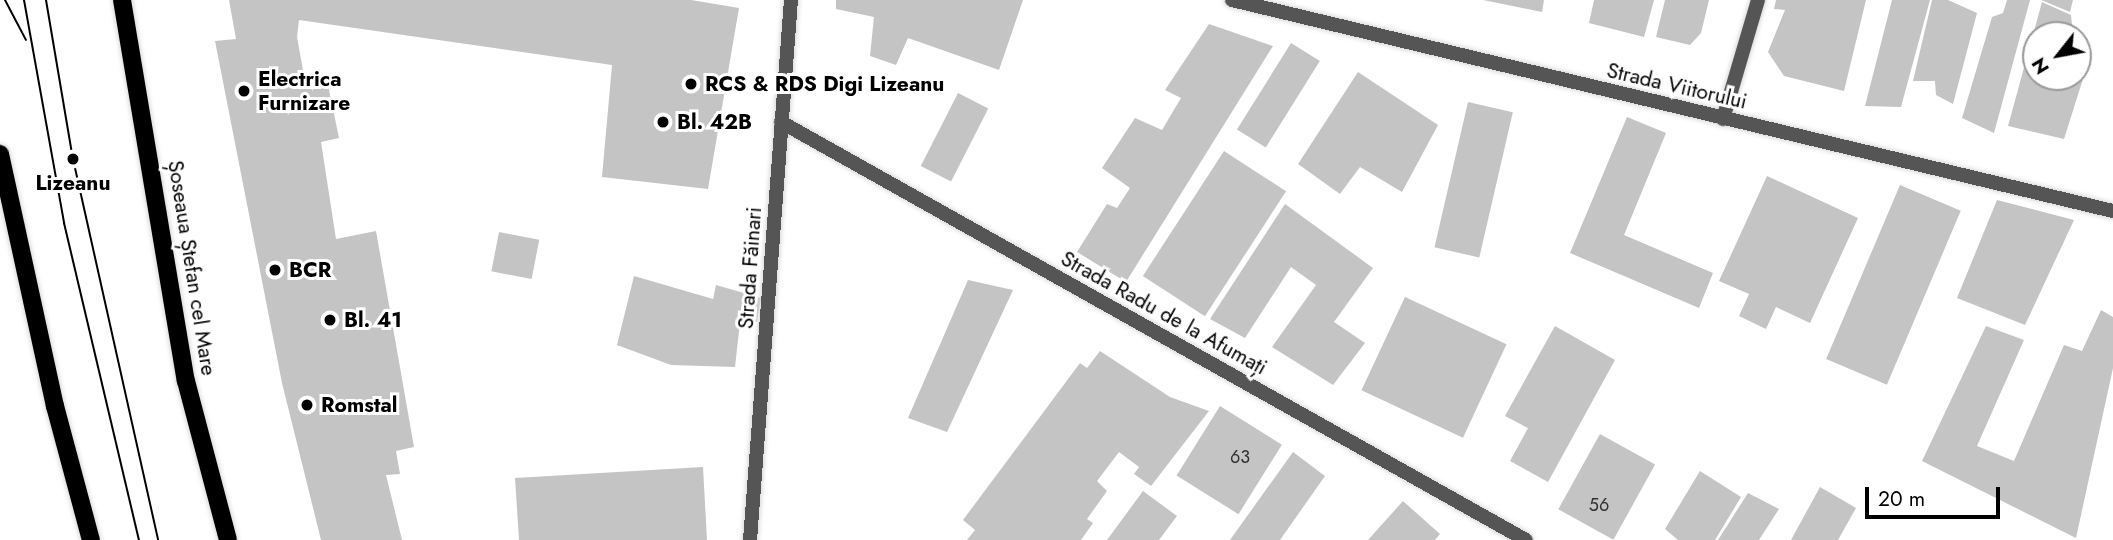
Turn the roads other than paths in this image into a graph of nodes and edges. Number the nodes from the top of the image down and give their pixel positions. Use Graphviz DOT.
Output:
graph roads {
  1 [pos="122,0"];
  2 [pos="792,0"];
  3 [pos="1232,0"];
  4 [pos="1758,0"];
  5 [pos="1723,119"];
  6 [pos="782,122"];
  7 [pos="0,154"];
  8 [pos="2113,211"];
  9 [pos="91,540"];
  10 [pos="228,540"];
  11 [pos="750,540"];
  12 [pos="1526,540"];
  1 -- 10 [label="main road, Șoseaua Ștefan cel Mare"];
  2 -- 6 [label="street, Strada Făinari"];
  3 -- 5 [label="street, Strada Viitorului"];
  4 -- 5 [label="street"];
  5 -- 8 [label="street, Strada Viitorului"];
  6 -- 11 [label="street, Strada Făinari"];
  6 -- 12 [label="street, Strada Radu de la Afumați"];
  7 -- 9 [label="main road"];
}
